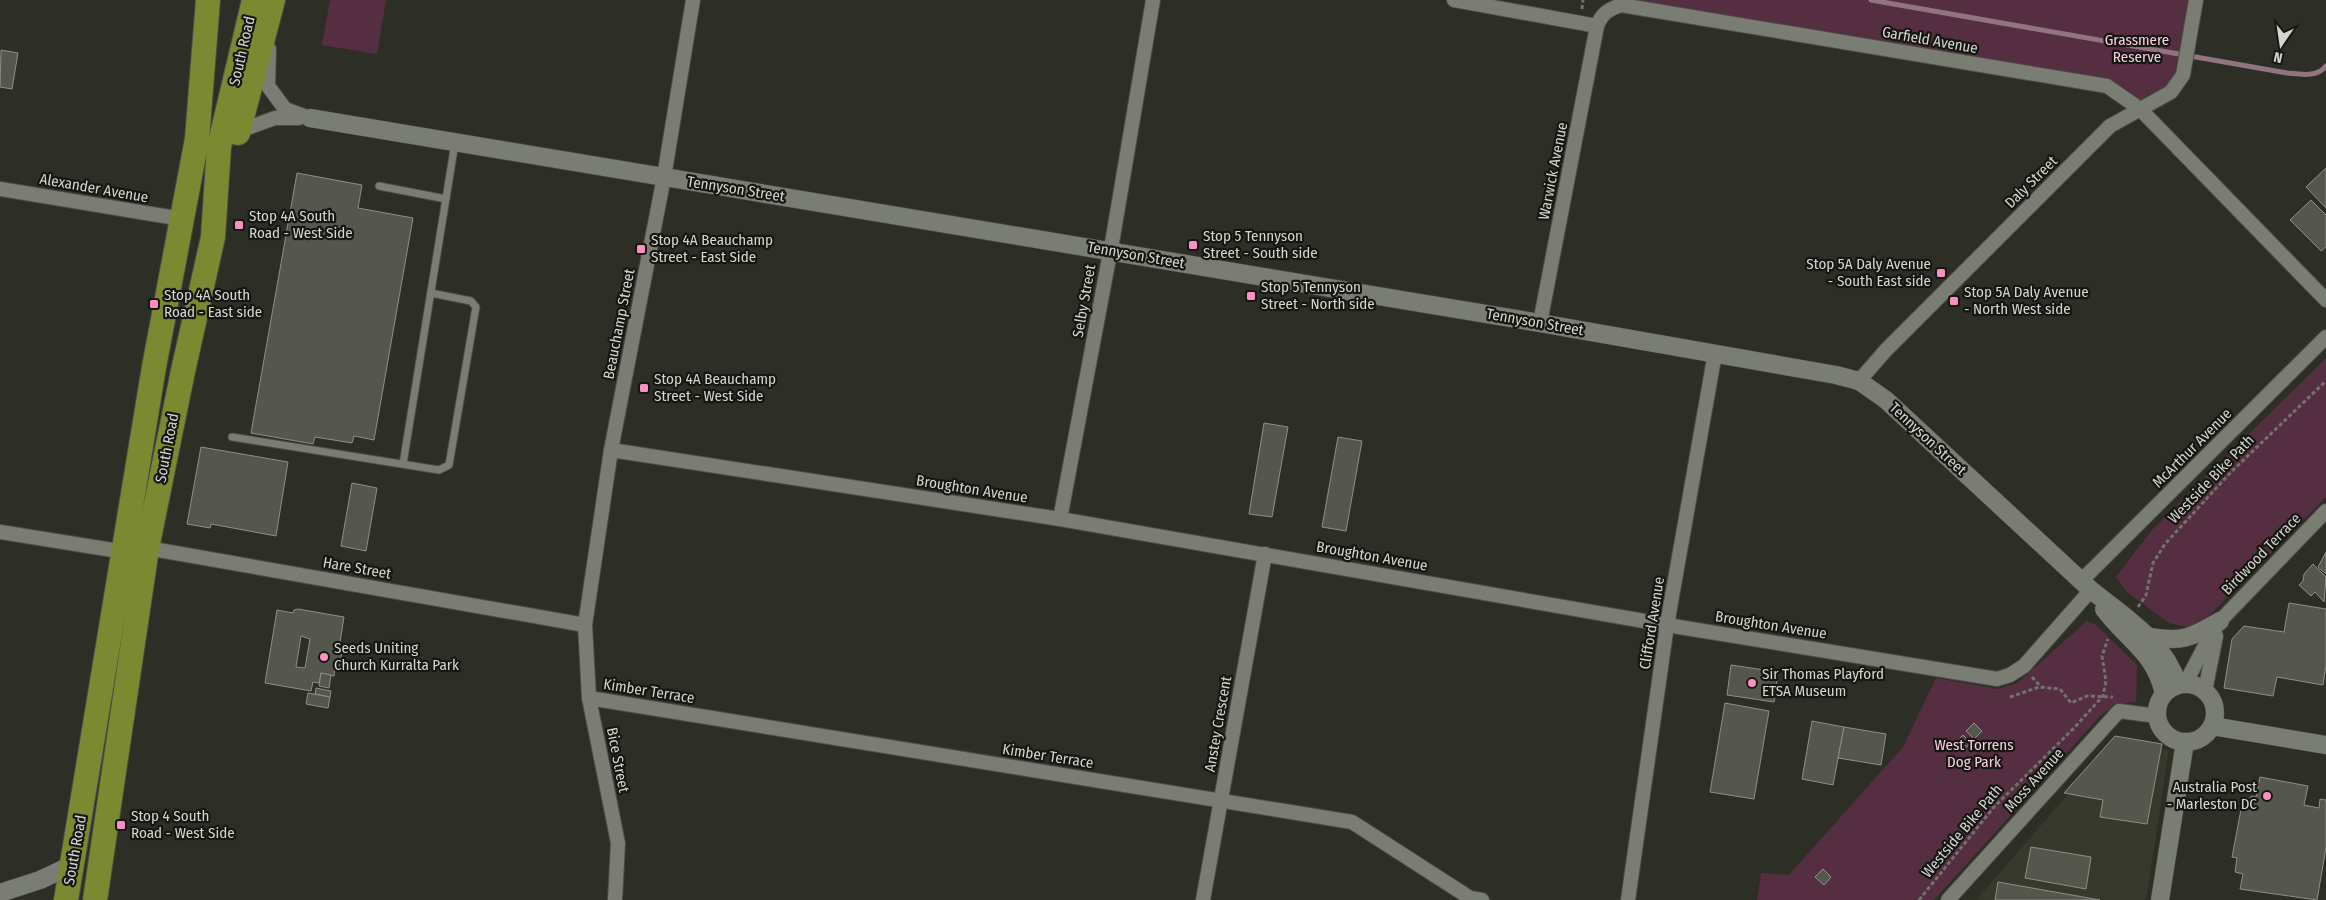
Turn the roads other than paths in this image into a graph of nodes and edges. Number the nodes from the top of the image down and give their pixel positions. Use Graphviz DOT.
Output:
graph roads {
  1 [pos="208,0"];
  2 [pos="254,0"];
  3 [pos="273,0"];
  4 [pos="282,0"];
  5 [pos="693,0"];
  6 [pos="1152,0"];
  7 [pos="1454,0"];
  8 [pos="2196,0"];
  9 [pos="1597,26"];
  10 [pos="2140,109"];
  11 [pos="310,118"];
  12 [pos="239,131"];
  13 [pos="455,143"];
  14 [pos="664,177"];
  15 [pos="379,186"];
  16 [pos="0,189"];
  17 [pos="446,199"];
  18 [pos="182,219"];
  19 [pos="213,237"];
  20 [pos="1110,251"];
  21 [pos="431,293"];
  22 [pos="2326,300"];
  23 [pos="1540,323"];
  24 [pos="2326,337"];
  25 [pos="1715,353"];
  26 [pos="1859,381"];
  27 [pos="232,437"];
  28 [pos="611,450"];
  29 [pos="403,464"];
  30 [pos="2326,511"];
  31 [pos="1060,519"];
  32 [pos="0,532"];
  33 [pos="148,548"];
  34 [pos="125,552"];
  35 [pos="1264,554"];
  36 [pos="2086,586"];
  37 [pos="2220,621"];
  38 [pos="585,625"];
  39 [pos="1667,625"];
  40 [pos="2146,636"];
  41 [pos="2176,688"];
  42 [pos="2206,692"];
  43 [pos="589,698"];
  44 [pos="2157,716"];
  45 [pos="2212,726"];
  46 [pos="2185,742"];
  47 [pos="2326,745"];
  48 [pos="1221,801"];
  49 [pos="72,865"];
  50 [pos="0,893"];
  51 [pos="66,900"];
  52 [pos="96,900"];
  53 [pos="615,900"];
  54 [pos="1204,900"];
  55 [pos="1482,900"];
  56 [pos="1628,900"];
  57 [pos="1948,900"];
  58 [pos="2160,900"];
  1 -- 18 [label="highway, South Road"];
  2 -- 19 [label="highway, South Road"];
  3 -- 12 [label="highway"];
  4 -- 11 [label="street, Tennyson Street"];
  5 -- 14 [label="street, Beauchamp Street"];
  6 -- 20 [label="street, Selby Street"];
  7 -- 9 [label="street"];
  8 -- 10 [label="street, Daly Street"];
  9 -- 10 [label="street, Garfield Avenue"];
  9 -- 23 [label="street, Warwick Avenue"];
  10 -- 22 [label="street, Garfield Avenue"];
  10 -- 26 [label="street, Daly Street"];
  11 -- 12 [label="street, Tennyson Street"];
  11 -- 13 [label="street, Tennyson Street"];
  12 -- 19 [label="highway"];
  13 -- 14 [label="street, Tennyson Street"];
  13 -- 17 [label="lane"];
  14 -- 20 [label="street, Tennyson Street"];
  14 -- 28 [label="street, Beauchamp Street"];
  15 -- 17 [label="lane"];
  16 -- 18 [label="street, Alexander Avenue"];
  17 -- 21 [label="lane"];
  18 -- 34 [label="highway, South Road"];
  19 -- 33 [label="highway, South Road"];
  20 -- 23 [label="street, Tennyson Street"];
  20 -- 31 [label="street, Selby Street"];
  21 -- 29 [label="lane"];
  21 -- 29 [label="lane"];
  23 -- 25 [label="street, Tennyson Street"];
  24 -- 36 [label="street, McArthur Avenue"];
  25 -- 26 [label="street, Tennyson Street"];
  25 -- 39 [label="street, Clifford Avenue"];
  26 -- 36 [label="street, Tennyson Street"];
  27 -- 29 [label="lane"];
  28 -- 31 [label="street, Broughton Avenue"];
  28 -- 38 [label="street, Beauchamp Street"];
  30 -- 37 [label="street, Birdwood Terrace"];
  31 -- 35 [label="street, Broughton Avenue"];
  32 -- 34 [label="street, Hare Street"];
  33 -- 34 [label="street, Hare Street"];
  33 -- 38 [label="street, Hare Street"];
  33 -- 52 [label="highway, South Road"];
  34 -- 49 [label="highway, South Road"];
  35 -- 39 [label="street, Broughton Avenue"];
  35 -- 48 [label="street, Anstey Crescent"];
  36 -- 39 [label="street, Broughton Avenue"];
  36 -- 40 [label="street, Tennyson Street"];
  36 -- 41 [label="street, Tennyson Street"];
  37 -- 40 [label="street"];
  37 -- 41 [label="street, Birdwood Terrace"];
  37 -- 42 [label="street, Birdwood Terrace"];
  38 -- 43 [label="street, Bice Street"];
  39 -- 56 [label="street, Clifford Avenue"];
  40 -- 41 [label="street, Tennyson Street"];
  41 -- 42 [label="street"];
  41 -- 44 [label="street"];
  42 -- 45 [label="street"];
  43 -- 48 [label="street, Kimber Terrace"];
  43 -- 53 [label="street, Bice Street"];
  44 -- 46 [label="street"];
  44 -- 57 [label="street, Moss Avenue"];
  45 -- 46 [label="street"];
  45 -- 47 [label="street"];
  46 -- 58 [label="street"];
  48 -- 54 [label="street, Anstey Crescent"];
  48 -- 55 [label="street, Kimber Terrace"];
  49 -- 50 [label="street"];
  49 -- 51 [label="highway, South Road"];
}
